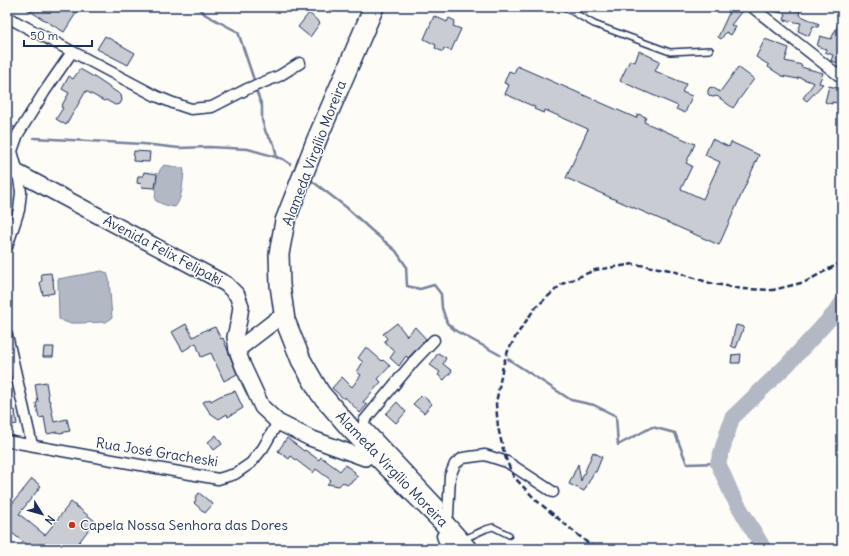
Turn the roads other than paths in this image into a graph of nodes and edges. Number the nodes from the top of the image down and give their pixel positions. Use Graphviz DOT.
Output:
graph roads {
  1 [pos="364,7"];
  2 [pos="374,7"];
  3 [pos="564,7"];
  4 [pos="752,7"];
  5 [pos="7,17"];
  6 [pos="710,50"];
  7 [pos="72,52"];
  8 [pos="300,63"];
  9 [pos="842,78"];
  10 [pos="12,170"];
  11 [pos="7,247"];
  12 [pos="276,320"];
  13 [pos="7,335"];
  14 [pos="434,340"];
  15 [pos="237,350"];
  16 [pos="278,422"];
  17 [pos="7,441"];
  18 [pos="32,445"];
  19 [pos="365,458"];
  20 [pos="553,492"];
  21 [pos="509,536"];
  22 [pos="453,539"];
  1 -- 12 [label="highway, Alameda Virgílio Moreira"];
  2 -- 22 [label="highway, Alameda Virgílio Moreira"];
  3 -- 6 [label="lane"];
  4 -- 9 [label="street"];
  5 -- 7 [label="street"];
  7 -- 8 [label="street"];
  7 -- 10 [label="street"];
  10 -- 11 [label="street"];
  10 -- 15 [label="street, Avenida Felix Felipaki"];
  12 -- 15 [label="street"];
  12 -- 19 [label="highway, Alameda Virgílio Moreira"];
  13 -- 18 [label="street"];
  14 -- 22 [label="street"];
  15 -- 16 [label="street, Avenida Felix Felipaki"];
  16 -- 18 [label="street, Rua José Gracheski"];
  16 -- 19 [label="street, Avenida Felix Felipaki"];
  17 -- 18 [label="street, Rua José Gracheski"];
  19 -- 22 [label="highway, Alameda Virgílio Moreira"];
  20 -- 22 [label="street"];
  21 -- 22 [label="lane"];
}
